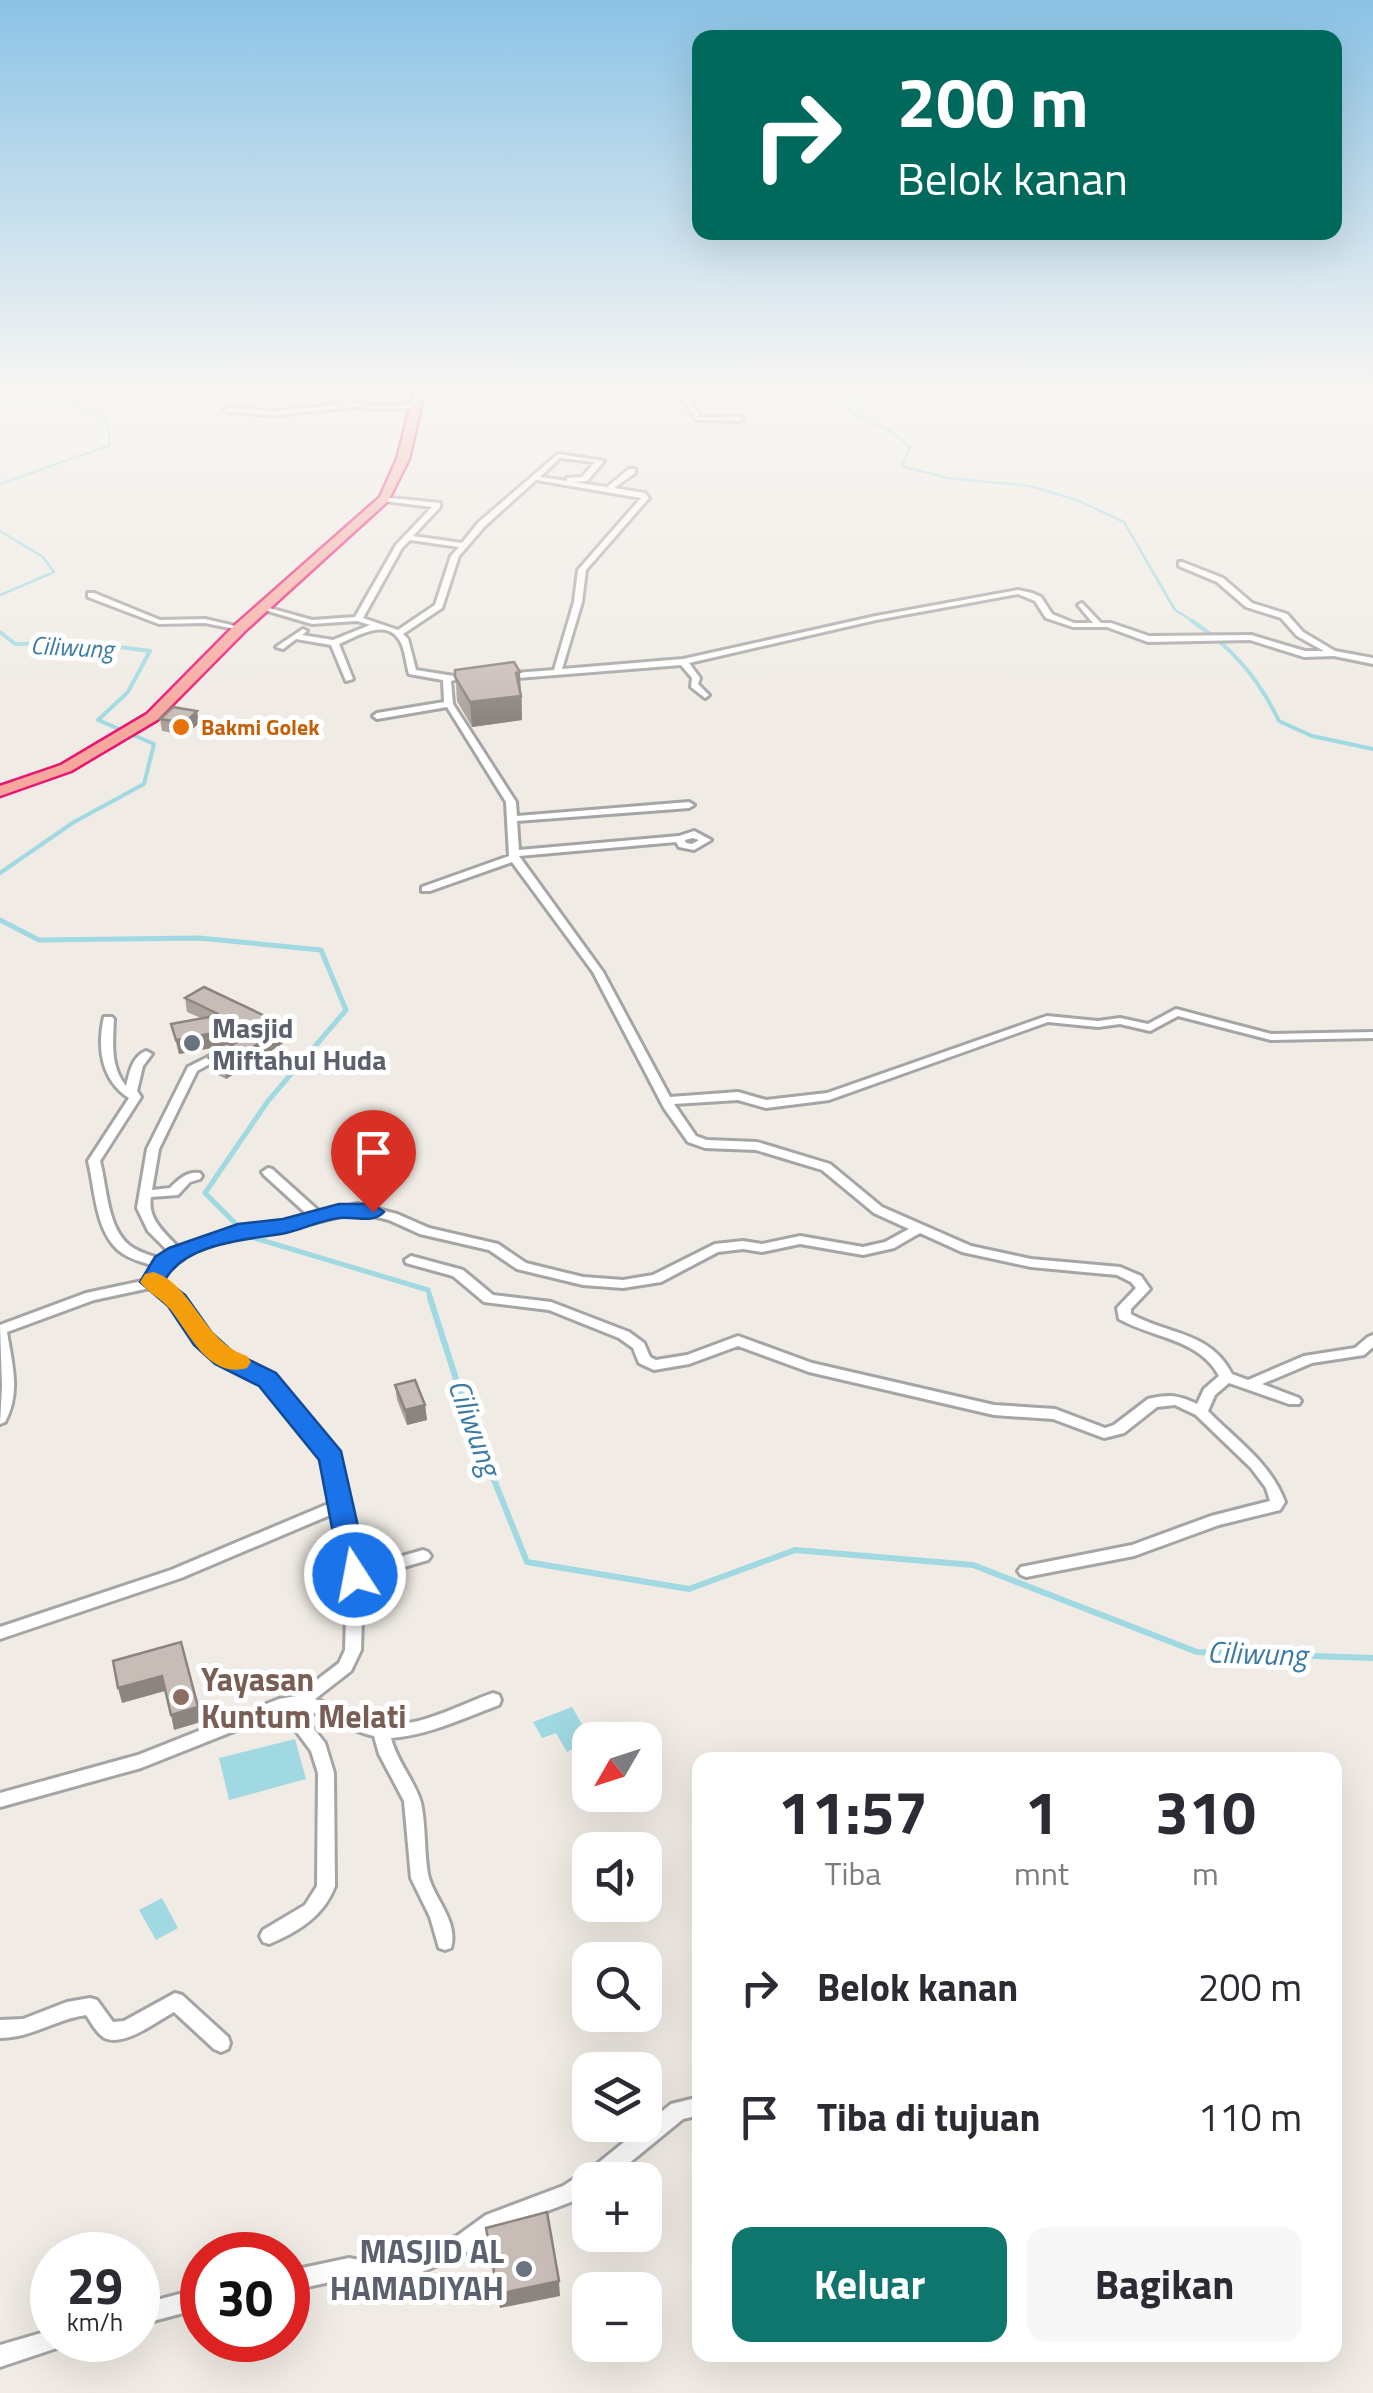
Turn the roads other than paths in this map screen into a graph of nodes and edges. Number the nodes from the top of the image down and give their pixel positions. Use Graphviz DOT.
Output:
graph roads {
  1 [pos="383,500"];
  2 [pos="391,500"];
  3 [pos="511,500"];
  4 [pos="642,500"];
  5 [pos="406,537"];
  6 [pos="463,545"];
  7 [pos="1182,564"];
  8 [pos="91,596"];
  9 [pos="1082,605"];
  10 [pos="262,608"];
  11 [pos="358,619"];
  12 [pos="312,622"];
  13 [pos="1099,624"];
  14 [pos="378,625"];
  15 [pos="240,628"];
  16 [pos="400,634"];
  17 [pos="297,637"];
  18 [pos="334,643"];
  19 [pos="280,647"];
  20 [pos="1334,653"];
  21 [pos="1373,661"];
  22 [pos="683,662"];
  23 [pos="558,669"];
  24 [pos="491,677"];
  25 [pos="349,679"];
  26 [pos="447,679"];
  27 [pos="466,679"];
  28 [pos="705,695"];
  29 [pos="449,704"];
  30 [pos="378,716"];
  31 [pos="0,791"];
  32 [pos="643,794"];
  33 [pos="690,804"];
  34 [pos="648,808"];
  35 [pos="511,819"];
  36 [pos="680,841"];
  37 [pos="514,856"];
  38 [pos="426,889"];
  39 [pos="108,1020"];
  40 [pos="1373,1035"];
  41 [pos="146,1054"];
  42 [pos="218,1055"];
  43 [pos="135,1097"];
  44 [pos="667,1101"];
  45 [pos="268,1172"];
  46 [pos="196,1176"];
  47 [pos="144,1194"];
  48 [pos="317,1216"];
  49 [pos="920,1228"];
  50 [pos="177,1253"];
  51 [pos="411,1260"];
  52 [pos="162,1264"];
  53 [pos="152,1282"];
  54 [pos="1373,1340"];
  55 [pos="1228,1377"];
  56 [pos="1251,1384"];
  57 [pos="1294,1401"];
  58 [pos="1201,1412"];
  59 [pos="0,1419"];
  60 [pos="341,1506"];
  61 [pos="423,1556"];
  62 [pos="1026,1571"];
  63 [pos="355,1575"];
  64 [pos="0,1634"];
  65 [pos="492,1700"];
  66 [pos="293,1702"];
  67 [pos="381,1732"];
  68 [pos="0,1800"];
  69 [pos="269,1936"];
  70 [pos="445,1942"];
  71 [pos="0,2030"];
  72 [pos="221,2043"];
  73 [pos="692,2108"];
  74 [pos="310,2276"];
  75 [pos="30,2347"];
  76 [pos="0,2356"];
  1 -- 10 [label="highway"];
  2 -- 5 [label="street"];
  3 -- 6 [label="street"];
  4 -- 23 [label="street"];
  5 -- 6 [label="street"];
  5 -- 11 [label="street"];
  6 -- 16 [label="street"];
  7 -- 20 [label="street"];
  8 -- 15 [label="street"];
  9 -- 13 [label="street"];
  10 -- 12 [label="street"];
  10 -- 15 [label="highway"];
  11 -- 12 [label="street"];
  11 -- 14 [label="street"];
  12 -- 17 [label="street"];
  13 -- 20 [label="street"];
  13 -- 22 [label="street"];
  14 -- 16 [label="street"];
  14 -- 18 [label="street"];
  15 -- 31 [label="highway"];
  16 -- 26 [label="street"];
  17 -- 18 [label="street"];
  17 -- 19 [label="street"];
  18 -- 25 [label="street"];
  20 -- 21 [label="street"];
  22 -- 23 [label="street"];
  22 -- 28 [label="street"];
  23 -- 24 [label="street"];
  26 -- 27 [label="street"];
  26 -- 29 [label="street"];
  29 -- 30 [label="street"];
  29 -- 35 [label="street"];
  32 -- 34 [label="street"];
  33 -- 34 [label="street"];
  34 -- 35 [label="street"];
  35 -- 37 [label="street"];
  36 -- 37 [label="street"];
  37 -- 38 [label="street"];
  37 -- 44 [label="street"];
  39 -- 43 [label="street"];
  40 -- 44 [label="street"];
  41 -- 43 [label="street"];
  42 -- 47 [label="street"];
  43 -- 52 [label="street"];
  44 -- 49 [label="street"];
  45 -- 48 [label="street"];
  46 -- 47 [label="street"];
  47 -- 50 [label="street"];
  48 -- 49 [label="street"];
  48 -- 50 [label="street"];
  49 -- 55 [label="street"];
  50 -- 52 [label="street"];
  51 -- 58 [label="street"];
  52 -- 53 [label="street"];
  53 -- 59 [label="street"];
  53 -- 60 [label="street"];
  54 -- 56 [label="street"];
  55 -- 56 [label="street"];
  55 -- 58 [label="street"];
  56 -- 57 [label="street"];
  58 -- 62 [label="street"];
  60 -- 63 [label="street"];
  60 -- 64 [label="street"];
  61 -- 63 [label="street"];
  63 -- 66 [label="street"];
  65 -- 67 [label="street"];
  66 -- 67 [label="street"];
  66 -- 68 [label="street"];
  66 -- 69 [label="street"];
  67 -- 70 [label="street"];
  71 -- 72 [label="street"];
  73 -- 74 [label="street"];
  75 -- 76 [label="street"];
}
